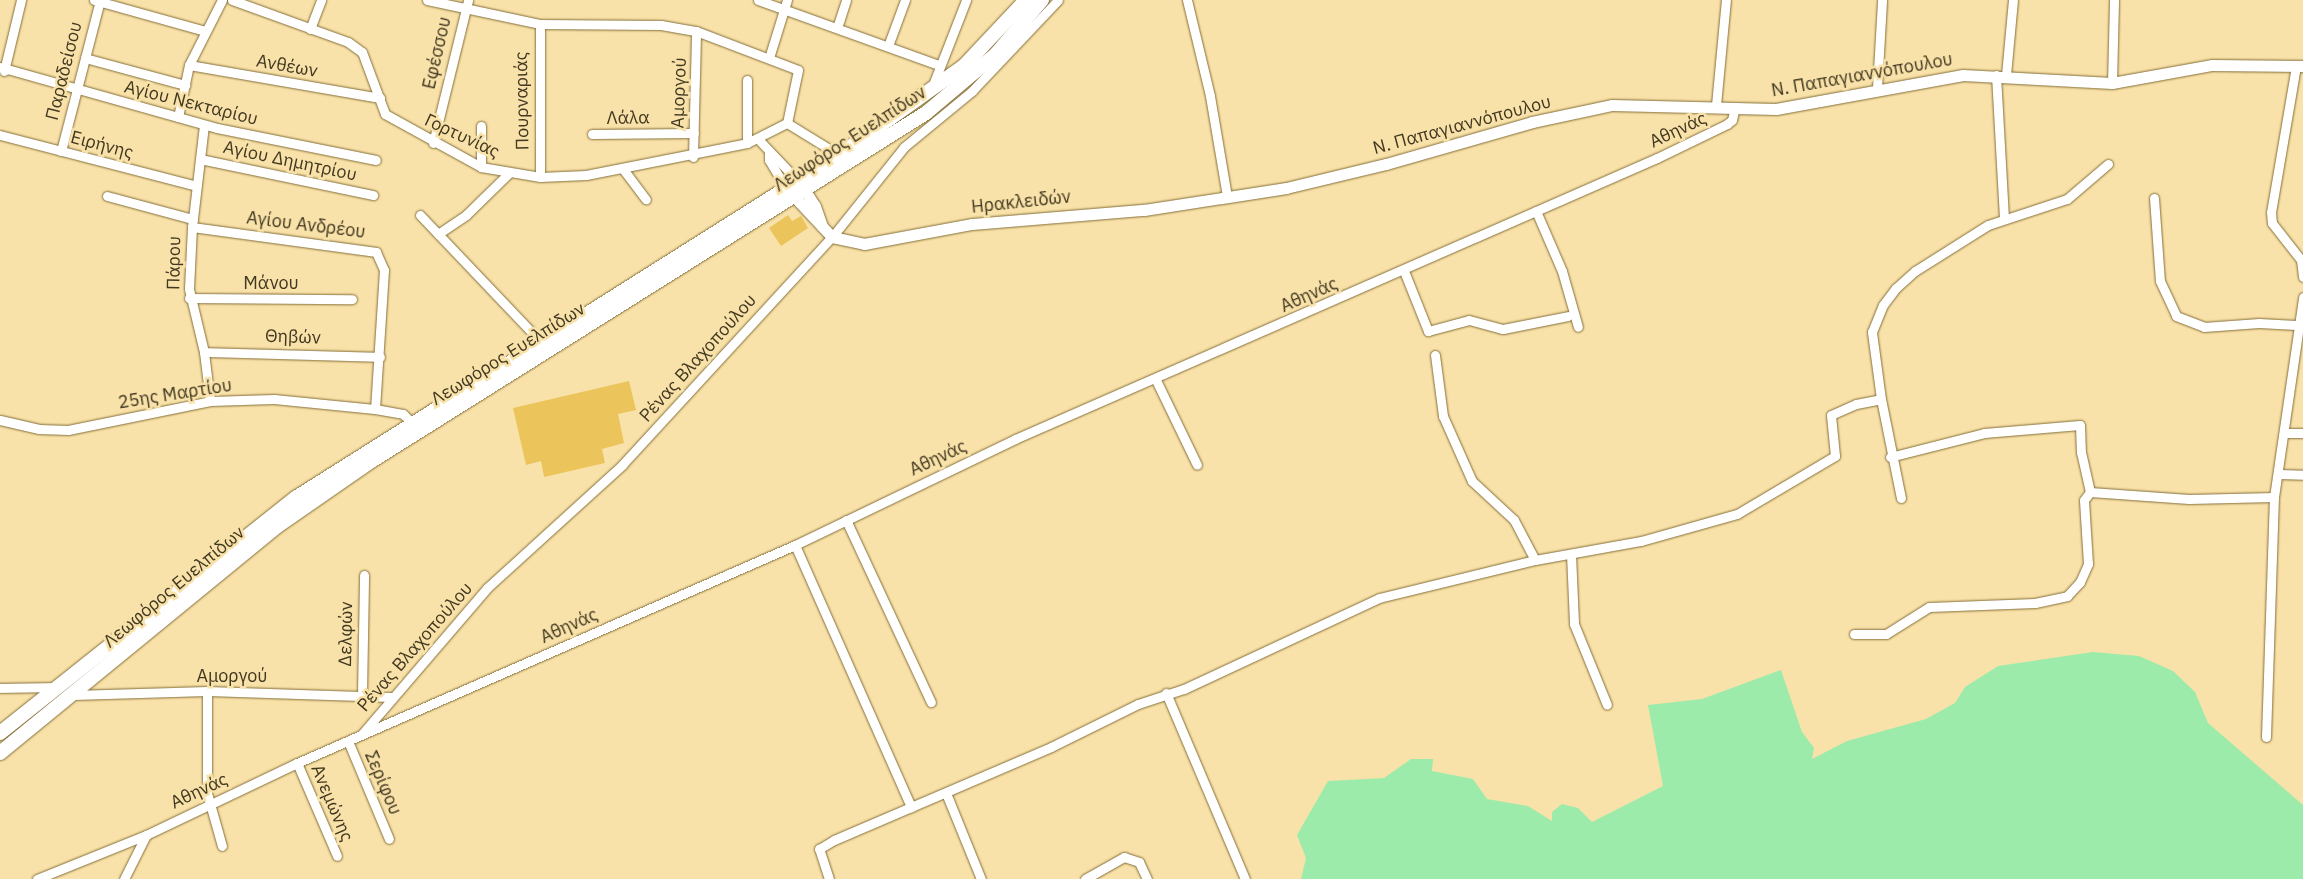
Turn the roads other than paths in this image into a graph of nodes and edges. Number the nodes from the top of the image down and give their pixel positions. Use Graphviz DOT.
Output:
graph roads {
  1 [pos="21,0"];
  2 [pos="98,0"];
  3 [pos="222,0"];
  4 [pos="232,0"];
  5 [pos="321,0"];
  6 [pos="427,0"];
  7 [pos="758,0"];
  8 [pos="788,0"];
  9 [pos="846,0"];
  10 [pos="905,0"];
  11 [pos="966,0"];
  12 [pos="1026,0"];
  13 [pos="1042,0"];
  14 [pos="1058,0"];
  15 [pos="1187,0"];
  16 [pos="1726,0"];
  17 [pos="1882,0"];
  18 [pos="2013,0"];
  19 [pos="2114,0"];
  20 [pos="466,4"];
  21 [pos="784,9"];
  22 [pos="540,24"];
  23 [pos="837,28"];
  24 [pos="310,29"];
  25 [pos="205,31"];
  26 [pos="696,31"];
  27 [pos="888,46"];
  28 [pos="85,58"];
  29 [pos="769,58"];
  30 [pos="189,65"];
  31 [pos="939,65"];
  32 [pos="2300,66"];
  33 [pos="2,69"];
  34 [pos="2001,75"];
  35 [pos="747,80"];
  36 [pos="2112,83"];
  37 [pos="185,85"];
  38 [pos="1877,88"];
  39 [pos="76,91"];
  40 [pos="930,92"];
  41 [pos="380,98"];
  42 [pos="1716,105"];
  43 [pos="1734,107"];
  44 [pos="178,117"];
  45 [pos="787,122"];
  46 [pos="204,125"];
  47 [pos="481,126"];
  48 [pos="694,133"];
  49 [pos="592,134"];
  50 [pos="0,135"];
  51 [pos="758,139"];
  52 [pos="433,142"];
  53 [pos="747,143"];
  54 [pos="61,151"];
  55 [pos="769,152"];
  56 [pos="839,155"];
  57 [pos="693,157"];
  58 [pos="200,159"];
  59 [pos="376,160"];
  60 [pos="2108,164"];
  61 [pos="481,167"];
  62 [pos="623,168"];
  63 [pos="508,173"];
  64 [pos="540,177"];
  65 [pos="197,186"];
  66 [pos="796,189"];
  67 [pos="373,195"];
  68 [pos="107,196"];
  69 [pos="1227,197"];
  70 [pos="2154,198"];
  71 [pos="646,199"];
  72 [pos="1536,211"];
  73 [pos="420,215"];
  74 [pos="2004,217"];
  75 [pos="192,223"];
  76 [pos="438,234"];
  77 [pos="832,238"];
  78 [pos="1404,271"];
  79 [pos="2303,277"];
  80 [pos="2303,297"];
  81 [pos="190,298"];
  82 [pos="352,299"];
  83 [pos="1568,316"];
  84 [pos="2296,325"];
  85 [pos="1578,327"];
  86 [pos="540,341"];
  87 [pos="204,352"];
  88 [pos="1435,355"];
  89 [pos="380,357"];
  90 [pos="1156,380"];
  91 [pos="1881,399"];
  92 [pos="210,400"];
  93 [pos="375,409"];
  94 [pos="0,420"];
  95 [pos="412,423"];
  96 [pos="2303,433"];
  97 [pos="2284,434"];
  98 [pos="1890,457"];
  99 [pos="1197,465"];
  100 [pos="2279,474"];
  101 [pos="2303,475"];
  102 [pos="2090,492"];
  103 [pos="2274,497"];
  104 [pos="1902,498"];
  105 [pos="846,520"];
  106 [pos="795,545"];
  107 [pos="1570,554"];
  108 [pos="1535,560"];
  109 [pos="364,575"];
  110 [pos="1854,634"];
  111 [pos="55,687"];
  112 [pos="0,688"];
  113 [pos="207,691"];
  114 [pos="1166,693"];
  115 [pos="362,694"];
  116 [pos="73,695"];
  117 [pos="391,697"];
  118 [pos="931,702"];
  119 [pos="1607,705"];
  120 [pos="0,733"];
  121 [pos="360,736"];
  122 [pos="2266,737"];
  123 [pos="348,740"];
  124 [pos="0,753"];
  125 [pos="297,763"];
  126 [pos="946,794"];
  127 [pos="209,804"];
  128 [pos="911,807"];
  129 [pos="146,835"];
  130 [pos="389,839"];
  131 [pos="222,846"];
  132 [pos="337,856"];
  133 [pos="37,879"];
  134 [pos="124,879"];
  135 [pos="829,879"];
  136 [pos="981,879"];
  137 [pos="1085,879"];
  138 [pos="1147,879"];
  139 [pos="1245,879"];
  1 -- 33 [label="street"];
  2 -- 25 [label="street"];
  2 -- 28 [label="street, Παραδείσου"];
  3 -- 25 [label="street"];
  4 -- 24 [label="street, Γορτυνίας"];
  5 -- 24 [label="street"];
  6 -- 20 [label="street"];
  7 -- 21 [label="street"];
  8 -- 21 [label="street"];
  9 -- 23 [label="street"];
  10 -- 27 [label="street"];
  11 -- 31 [label="street"];
  12 -- 40 [label="main road, Λεωφόρος Ευελπίδων"];
  13 -- 66 [label="main road, Λεωφόρος Ευελπίδων"];
  14 -- 77 [label="street, Ρένας Βλαχοπούλου"];
  15 -- 69 [label="street"];
  16 -- 42 [label="street"];
  17 -- 38 [label="street"];
  18 -- 34 [label="street"];
  19 -- 36 [label="street"];
  20 -- 22 [label="street"];
  20 -- 52 [label="street, Εφέσσου"];
  21 -- 23 [label="street"];
  21 -- 29 [label="street"];
  22 -- 26 [label="street"];
  22 -- 64 [label="street, Πουρναριάς"];
  23 -- 27 [label="street"];
  24 -- 41 [label="street, Γορτυνίας"];
  25 -- 30 [label="street"];
  26 -- 29 [label="street"];
  26 -- 48 [label="street, Αμοργού"];
  27 -- 31 [label="street"];
  28 -- 37 [label="street"];
  28 -- 39 [label="street, Παραδείσου"];
  29 -- 45 [label="street"];
  30 -- 37 [label="street"];
  30 -- 41 [label="street, Ανθέων"];
  31 -- 40 [label="street"];
  32 -- 36 [label="street, Ν. Παπαγιαννόπουλου"];
  32 -- 79 [label="street"];
  33 -- 39 [label="street, Αγίου Νεκταρίου"];
  34 -- 36 [label="street, Ν. Παπαγιαννόπουλου"];
  34 -- 38 [label="street, Ν. Παπαγιαννόπουλου"];
  34 -- 74 [label="street"];
  35 -- 53 [label="street"];
  37 -- 44 [label="street"];
  38 -- 43 [label="street, Ν. Παπαγιαννόπουλου"];
  39 -- 44 [label="street, Αγίου Νεκταρίου"];
  39 -- 54 [label="street, Παραδείσου"];
  40 -- 56 [label="main road, Λεωφόρος Ευελπίδων"];
  41 -- 52 [label="street, Γορτυνίας"];
  42 -- 43 [label="street, Ν. Παπαγιαννόπουλου"];
  42 -- 69 [label="street, Ν. Παπαγιαννόπουλου"];
  43 -- 72 [label="street, Αθηνάς"];
  44 -- 46 [label="street, Αγίου Νεκταρίου"];
  45 -- 51 [label="street, Γορτυνίας"];
  45 -- 56 [label="street"];
  46 -- 58 [label="street, Πάρου"];
  46 -- 59 [label="street, Αγίου Νεκταρίου"];
  47 -- 61 [label="street"];
  48 -- 49 [label="street, Λάλα"];
  48 -- 57 [label="street, Αμοργού"];
  50 -- 54 [label="street, Ειρήνης"];
  51 -- 53 [label="street, Γορτυνίας"];
  51 -- 55 [label="street"];
  52 -- 61 [label="street, Γορτυνίας"];
  53 -- 57 [label="street, Γορτυνίας"];
  54 -- 65 [label="street, Ειρήνης"];
  55 -- 66 [label="street"];
  55 -- 66 [label="street"];
  56 -- 66 [label="main road, Λεωφόρος Ευελπίδων"];
  57 -- 62 [label="street, Γορτυνίας"];
  58 -- 65 [label="street, Πάρου"];
  58 -- 67 [label="street, Αγίου Δημητρίου"];
  60 -- 74 [label="street"];
  61 -- 63 [label="street, Γορτυνίας"];
  62 -- 64 [label="street, Γορτυνίας"];
  62 -- 71 [label="street"];
  63 -- 64 [label="street, Γορτυνίας"];
  63 -- 76 [label="street"];
  65 -- 75 [label="street, Πάρου"];
  66 -- 77 [label="street"];
  66 -- 86 [label="main road, Λεωφόρος Ευελπίδων"];
  66 -- 116 [label="main road, Λεωφόρος Ευελπίδων"];
  68 -- 75 [label="street"];
  69 -- 77 [label="street, Ηρακλειδών"];
  70 -- 84 [label="street"];
  72 -- 78 [label="street, Αθηνάς"];
  72 -- 85 [label="street"];
  73 -- 76 [label="street"];
  74 -- 91 [label="street"];
  75 -- 81 [label="street, Πάρου"];
  75 -- 89 [label="street, Αγίου Ανδρέου"];
  76 -- 86 [label="street"];
  77 -- 117 [label="street, Ρένας Βλαχοπούλου"];
  78 -- 83 [label="street"];
  78 -- 90 [label="street, Αθηνάς"];
  80 -- 84 [label="street"];
  81 -- 82 [label="street, Μάνου"];
  81 -- 87 [label="street, Πάρου"];
  84 -- 97 [label="street"];
  86 -- 95 [label="main road, Λεωφόρος Ευελπίδων"];
  87 -- 89 [label="street, Θηβών"];
  87 -- 92 [label="street, Πάρου"];
  88 -- 108 [label="street"];
  89 -- 93 [label="street, Αγίου Ανδρέου"];
  90 -- 99 [label="street"];
  90 -- 105 [label="street, Αθηνάς"];
  91 -- 98 [label="street"];
  91 -- 107 [label="street"];
  92 -- 93 [label="street, 25ης Μαρτίου"];
  92 -- 94 [label="street, 25ης Μαρτίου"];
  93 -- 95 [label="street, 25ης Μαρτίου"];
  95 -- 111 [label="main road, Λεωφόρος Ευελπίδων"];
  96 -- 97 [label="street"];
  97 -- 100 [label="street"];
  98 -- 102 [label="street"];
  98 -- 104 [label="street"];
  100 -- 101 [label="street"];
  100 -- 103 [label="street"];
  102 -- 103 [label="street"];
  102 -- 110 [label="street"];
  103 -- 122 [label="street"];
  105 -- 106 [label="street, Αθηνάς"];
  105 -- 118 [label="street"];
  106 -- 121 [label="street, Αθηνάς"];
  106 -- 128 [label="street"];
  107 -- 108 [label="street"];
  107 -- 119 [label="street"];
  108 -- 114 [label="street"];
  109 -- 115 [label="street, Δελφών"];
  111 -- 112 [label="street"];
  111 -- 120 [label="main road, Λεωφόρος Ευελπίδων"];
  113 -- 115 [label="street, Αμοργού"];
  113 -- 116 [label="street, Αμοργού"];
  113 -- 127 [label="street"];
  114 -- 126 [label="street"];
  114 -- 139 [label="street"];
  115 -- 117 [label="street, Αμοργού"];
  116 -- 124 [label="main road, Λεωφόρος Ευελπίδων"];
  117 -- 121 [label="street, Ρένας Βλαχοπούλου"];
  121 -- 123 [label="street, Αθηνάς"];
  123 -- 125 [label="street, Αθηνάς"];
  123 -- 130 [label="street, Σερίφου"];
  125 -- 127 [label="street, Αθηνάς"];
  125 -- 132 [label="street, Ανεμώνης"];
  126 -- 128 [label="street"];
  126 -- 136 [label="street"];
  127 -- 129 [label="street, Αθηνάς"];
  127 -- 131 [label="street"];
  128 -- 135 [label="street"];
  129 -- 133 [label="street, Αθηνάς"];
  129 -- 134 [label="street"];
  137 -- 138 [label="street"];
}
